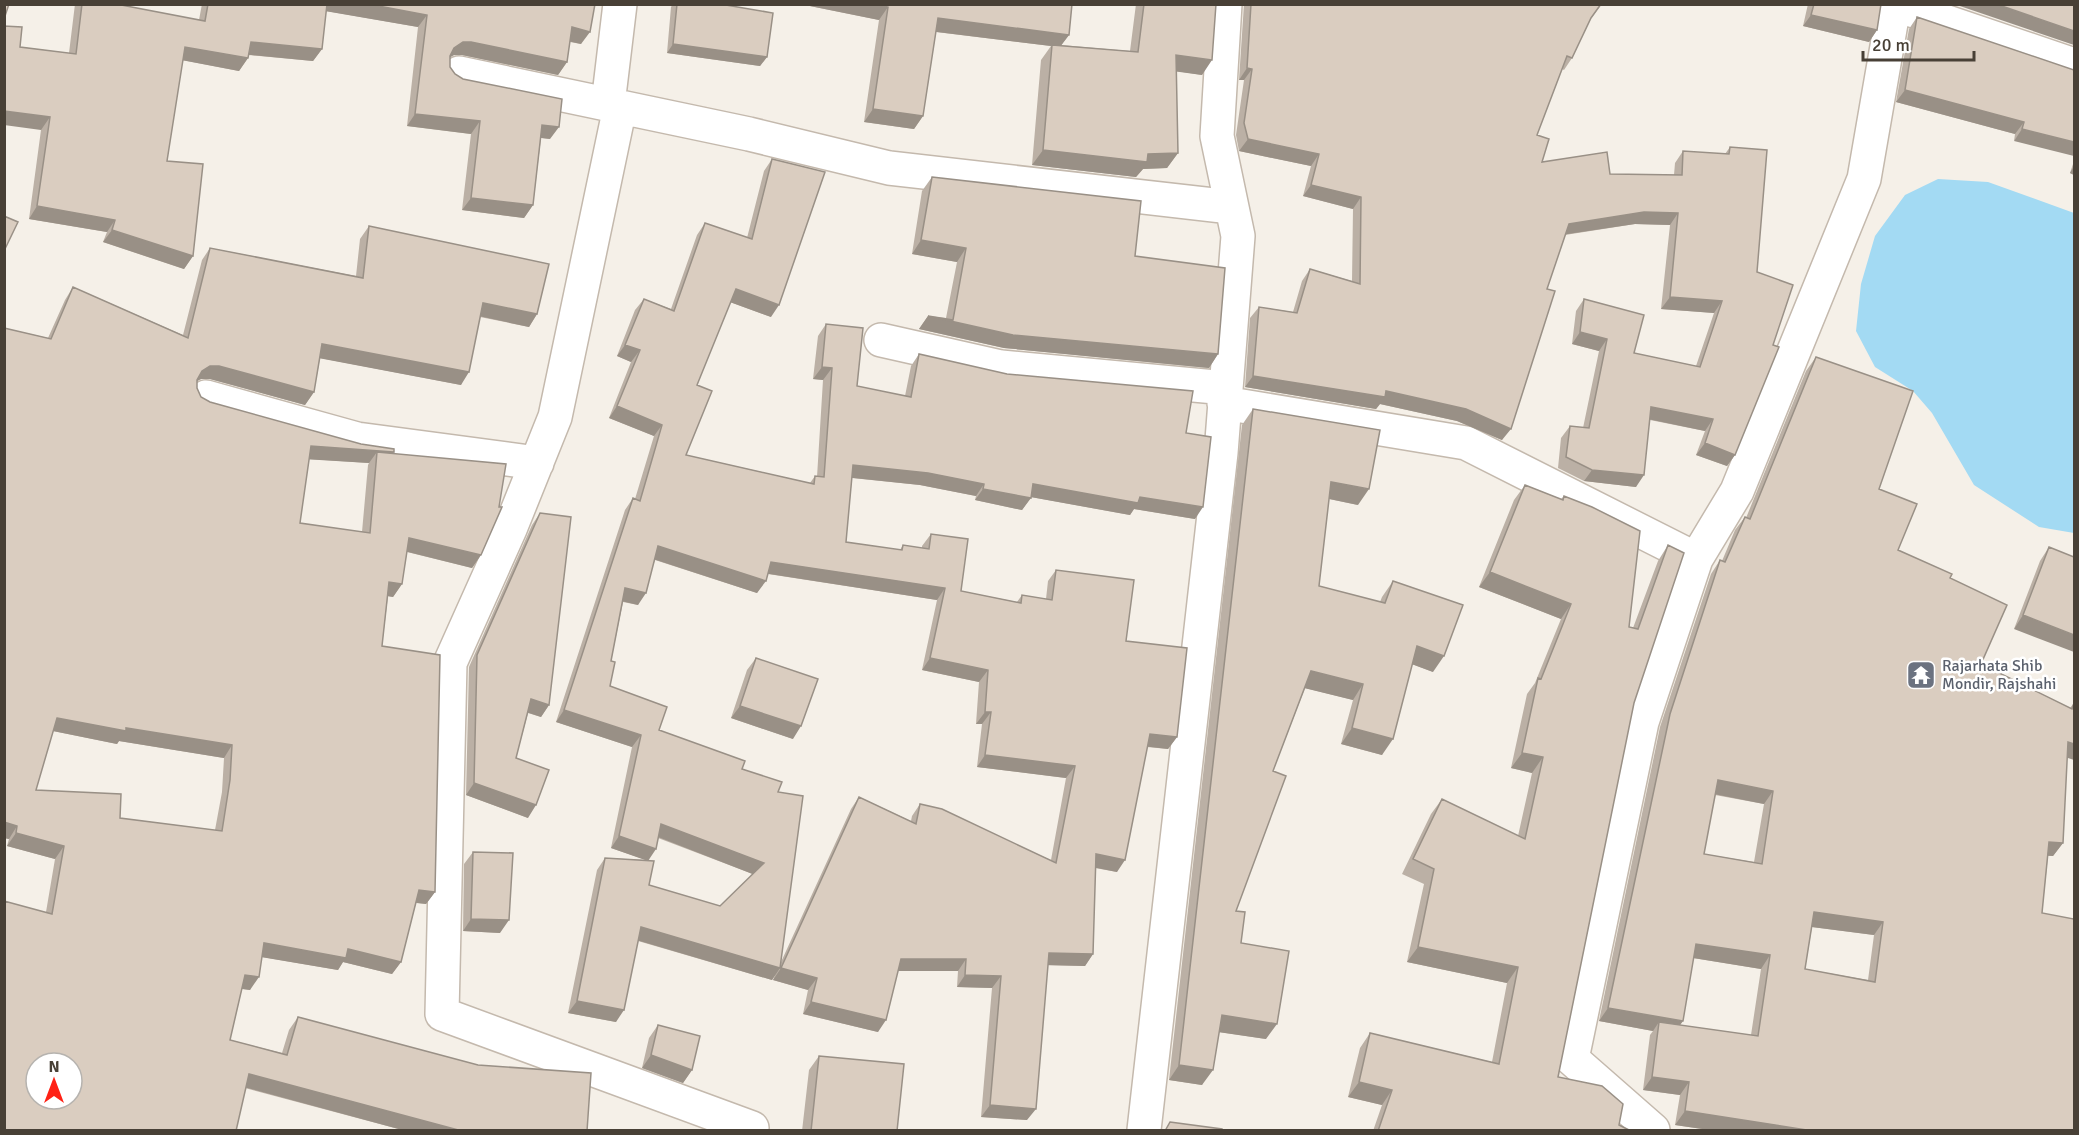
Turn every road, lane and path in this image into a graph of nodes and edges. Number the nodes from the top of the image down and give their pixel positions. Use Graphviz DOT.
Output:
graph roads {
  1 [pos="620,4"];
  2 [pos="1225,4"];
  3 [pos="1894,5"];
  4 [pos="2074,65"];
  5 [pos="459,73"];
  6 [pos="614,106"];
  7 [pos="1231,207"];
  8 [pos="881,340"];
  9 [pos="1225,396"];
  10 [pos="206,398"];
  11 [pos="537,463"];
  12 [pos="1696,559"];
  13 [pos="752,1131"];
  14 [pos="1144,1131"];
  15 [pos="1653,1131"];
  1 -- 6 [label="street"];
  2 -- 7 [label="street"];
  3 -- 4 [label="street"];
  3 -- 12 [label="street"];
  5 -- 6 [label="street"];
  6 -- 7 [label="street"];
  6 -- 11 [label="street"];
  7 -- 9 [label="street"];
  8 -- 9 [label="street"];
  9 -- 12 [label="street"];
  9 -- 14 [label="street"];
  10 -- 11 [label="street"];
  11 -- 13 [label="street"];
  12 -- 15 [label="street"];
}
